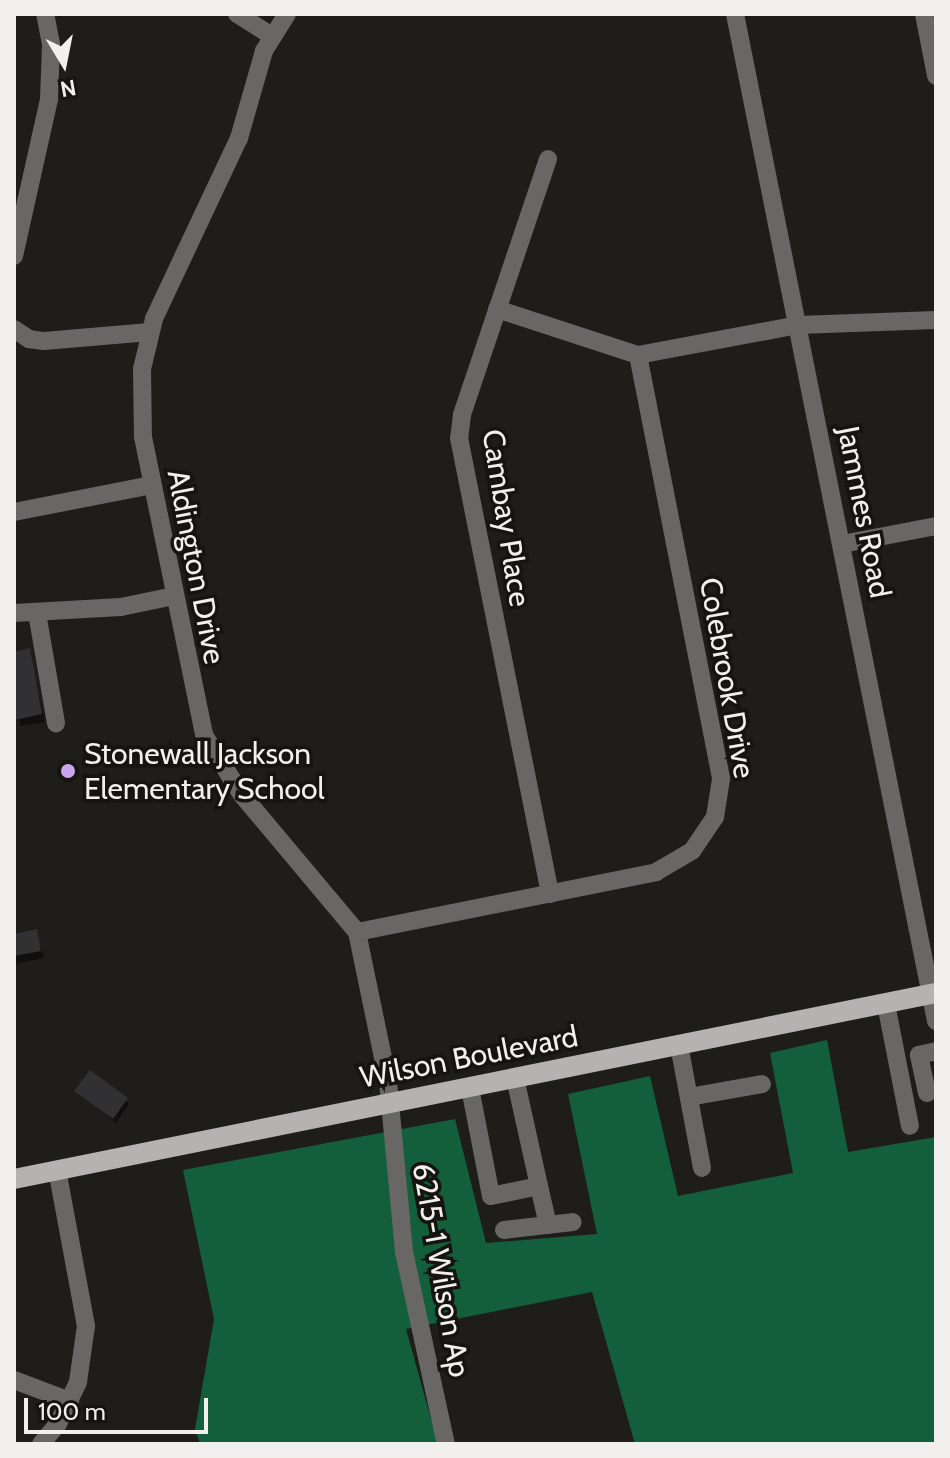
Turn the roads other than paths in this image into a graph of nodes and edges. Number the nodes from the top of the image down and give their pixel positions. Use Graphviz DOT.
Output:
graph roads {
  1 [pos="45,14"];
  2 [pos="237,14"];
  3 [pos="287,14"];
  4 [pos="735,14"];
  5 [pos="924,14"];
  6 [pos="272,36"];
  7 [pos="936,76"];
  8 [pos="548,159"];
  9 [pos="14,256"];
  10 [pos="497,309"];
  11 [pos="936,320"];
  12 [pos="798,325"];
  13 [pos="14,329"];
  14 [pos="150,332"];
  15 [pos="638,355"];
  16 [pos="152,485"];
  17 [pos="14,512"];
  18 [pos="936,526"];
  19 [pos="842,544"];
  20 [pos="174,596"];
  21 [pos="14,613"];
  22 [pos="37,613"];
  23 [pos="56,723"];
  24 [pos="550,894"];
  25 [pos="357,932"];
  26 [pos="933,994"];
  27 [pos="886,1004"];
  28 [pos="936,1021"];
  29 [pos="894,1044"];
  30 [pos="679,1045"];
  31 [pos="928,1053"];
  32 [pos="515,1078"];
  33 [pos="762,1084"];
  34 [pos="470,1088"];
  35 [pos="931,1092"];
  36 [pos="689,1097"];
  37 [pos="904,1097"];
  38 [pos="389,1104"];
  39 [pos="910,1126"];
  40 [pos="702,1168"];
  41 [pos="57,1170"];
  42 [pos="14,1179"];
  43 [pos="539,1186"];
  44 [pos="573,1222"];
  45 [pos="548,1225"];
  46 [pos="504,1230"];
  47 [pos="14,1380"];
  48 [pos="70,1401"];
  49 [pos="41,1444"];
  50 [pos="446,1444"];
  1 -- 9 [label="street"];
  2 -- 6 [label="street"];
  3 -- 6 [label="street, Aldington Drive"];
  4 -- 12 [label="street, Jammes Road"];
  5 -- 7 [label="street"];
  6 -- 14 [label="street, Aldington Drive"];
  8 -- 10 [label="street, Cambay Place"];
  10 -- 15 [label="street"];
  10 -- 24 [label="street, Cambay Place"];
  11 -- 12 [label="street"];
  12 -- 15 [label="street"];
  12 -- 19 [label="street, Jammes Road"];
  13 -- 14 [label="street"];
  14 -- 16 [label="street, Aldington Drive"];
  15 -- 24 [label="street, Colebrook Drive"];
  16 -- 17 [label="street"];
  16 -- 20 [label="street, Aldington Drive"];
  18 -- 19 [label="street"];
  19 -- 26 [label="street, Jammes Road"];
  20 -- 22 [label="street"];
  20 -- 25 [label="street, Aldington Drive"];
  21 -- 22 [label="street"];
  22 -- 23 [label="street"];
  24 -- 25 [label="street, Colebrook Drive"];
  25 -- 38 [label="street, Aldington Drive"];
  26 -- 27 [label="main road, Wilson Boulevard"];
  26 -- 28 [label="street, Jammes Road"];
  27 -- 29 [label="street"];
  27 -- 30 [label="main road, Wilson Boulevard"];
  29 -- 31 [label="street"];
  29 -- 37 [label="street"];
  30 -- 32 [label="main road, Wilson Boulevard"];
  30 -- 36 [label="street"];
  31 -- 35 [label="street"];
  32 -- 34 [label="main road, Wilson Boulevard"];
  32 -- 43 [label="street"];
  33 -- 36 [label="street"];
  34 -- 38 [label="main road, Wilson Boulevard"];
  34 -- 43 [label="street"];
  35 -- 37 [label="street"];
  36 -- 40 [label="street"];
  37 -- 39 [label="street"];
  38 -- 41 [label="main road, Wilson Boulevard"];
  38 -- 50 [label="street, 6215-1 Wilson Ap"];
  41 -- 42 [label="main road, Wilson Boulevard"];
  41 -- 48 [label="street"];
  43 -- 45 [label="street"];
  44 -- 45 [label="street"];
  45 -- 46 [label="street"];
  47 -- 48 [label="street"];
  48 -- 49 [label="street"];
}
